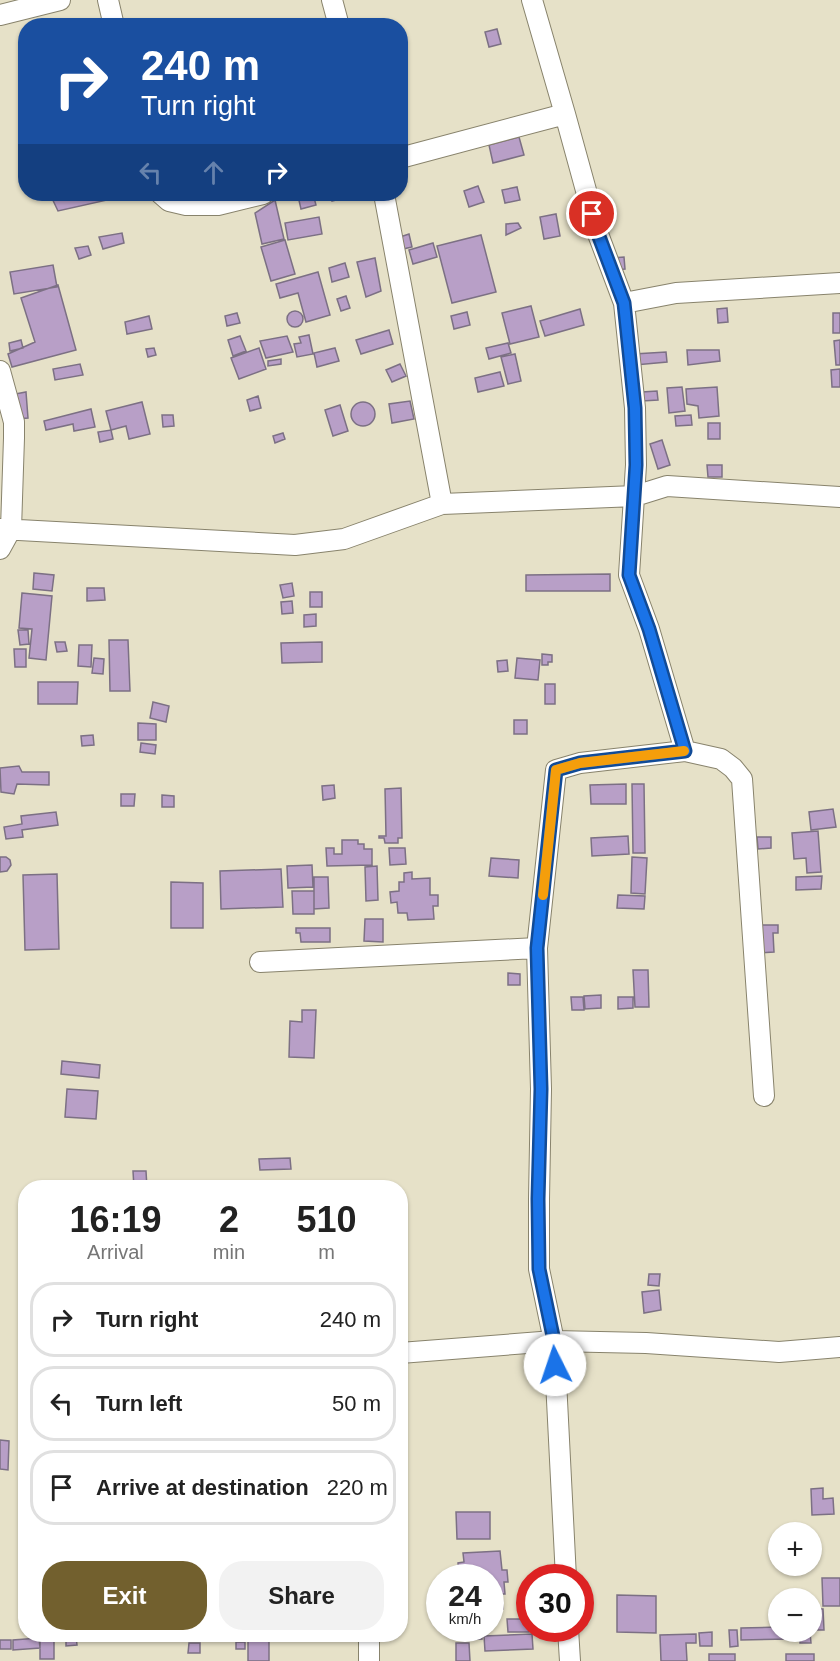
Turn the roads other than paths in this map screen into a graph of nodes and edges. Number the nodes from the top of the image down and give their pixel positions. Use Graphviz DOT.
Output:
graph roads {
  1 [pos="60,0"];
  2 [pos="108,0"];
  3 [pos="332,0"];
  4 [pos="532,0"];
  5 [pos="0,15"];
  6 [pos="112,18"];
  7 [pos="337,18"];
  8 [pos="565,114"];
  9 [pos="408,156"];
  10 [pos="169,201"];
  11 [pos="234,201"];
  12 [pos="385,201"];
  13 [pos="840,283"];
  14 [pos="624,303"];
  15 [pos="0,371"];
  16 [pos="635,495"];
  17 [pos="840,497"];
  18 [pos="442,504"];
  19 [pos="6,529"];
  20 [pos="0,549"];
  21 [pos="685,751"];
  22 [pos="537,948"];
  23 [pos="260,962"];
  24 [pos="764,1096"];
  25 [pos="554,1341"];
  26 [pos="840,1347"];
  27 [pos="408,1352"];
  28 [pos="565,1564"];
  29 [pos="369,1642"];
  30 [pos="569,1642"];
  31 [pos="369,1661"];
  32 [pos="570,1661"];
  1 -- 5 [label="street"];
  2 -- 6 [label="street"];
  3 -- 7 [label="street"];
  4 -- 8 [label="street"];
  8 -- 9 [label="street"];
  8 -- 14 [label="street"];
  10 -- 11 [label="street"];
  12 -- 18 [label="street"];
  13 -- 14 [label="street"];
  14 -- 16 [label="street"];
  15 -- 19 [label="street"];
  16 -- 17 [label="street"];
  16 -- 18 [label="street"];
  16 -- 21 [label="street"];
  18 -- 19 [label="street"];
  19 -- 20 [label="street"];
  21 -- 22 [label="street"];
  21 -- 24 [label="street"];
  22 -- 23 [label="street"];
  22 -- 25 [label="street"];
  25 -- 26 [label="street"];
  25 -- 27 [label="street"];
  25 -- 28 [label="street"];
  29 -- 31 [label="street"];
  30 -- 32 [label="street"];
}
